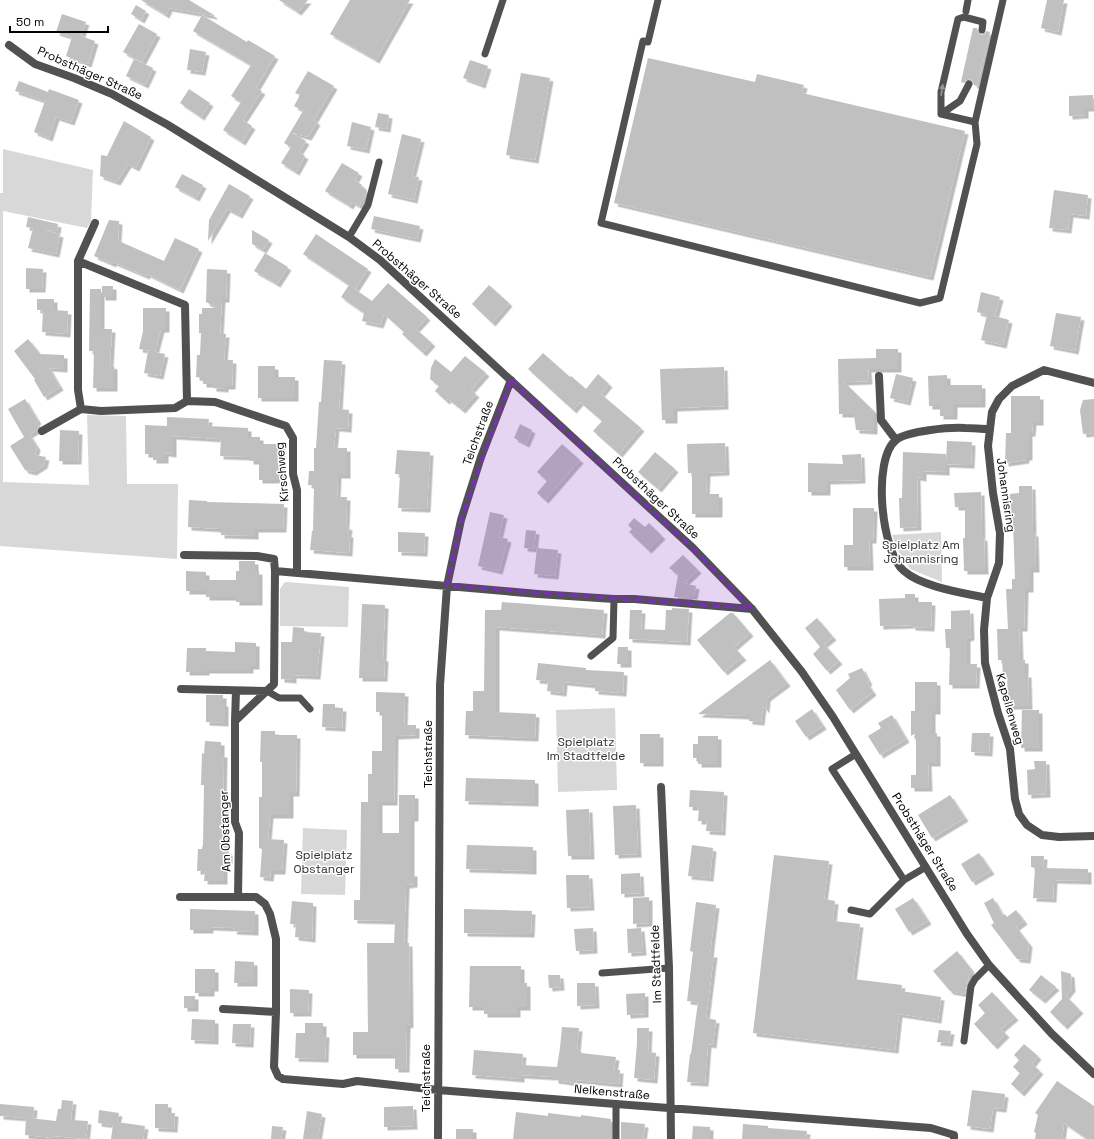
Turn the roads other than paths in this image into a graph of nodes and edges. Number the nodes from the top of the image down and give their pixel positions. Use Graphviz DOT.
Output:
graph roads {
  1 [pos="503,0"];
  2 [pos="658,0"];
  3 [pos="968,0"];
  4 [pos="1003,0"];
  5 [pos="966,10"];
  6 [pos="982,30"];
  7 [pos="9,45"];
  8 [pos="484,54"];
  9 [pos="969,84"];
  10 [pos="941,114"];
  11 [pos="975,122"];
  12 [pos="379,162"];
  13 [pos="95,223"];
  14 [pos="349,237"];
  15 [pos="78,261"];
  16 [pos="880,376"];
  17 [pos="511,380"];
  18 [pos="1094,383"];
  19 [pos="187,401"];
  20 [pos="81,409"];
  21 [pos="989,429"];
  22 [pos="42,431"];
  23 [pos="896,440"];
  24 [pos="184,555"];
  25 [pos="275,571"];
  26 [pos="297,573"];
  27 [pos="447,586"];
  28 [pos="987,598"];
  29 [pos="614,600"];
  30 [pos="752,609"];
  31 [pos="591,656"];
  32 [pos="181,689"];
  33 [pos="236,690"];
  34 [pos="267,691"];
  35 [pos="310,709"];
  36 [pos="235,721"];
  37 [pos="856,754"];
  38 [pos="661,787"];
  39 [pos="1094,836"];
  40 [pos="926,867"];
  41 [pos="904,880"];
  42 [pos="238,897"];
  43 [pos="180,898"];
  44 [pos="851,910"];
  45 [pos="989,965"];
  46 [pos="669,968"];
  47 [pos="602,973"];
  48 [pos="223,1009"];
  49 [pos="276,1012"];
  50 [pos="964,1041"];
  51 [pos="1094,1074"];
  52 [pos="438,1090"];
  53 [pos="616,1104"];
  54 [pos="671,1109"];
  55 [pos="954,1137"];
  56 [pos="438,1139"];
  57 [pos="616,1139"];
  58 [pos="671,1139"];
  1 -- 8 [label="lane"];
  2 -- 11 [label="lane"];
  3 -- 5 [label="lane"];
  4 -- 11 [label="lane"];
  10 -- 6 [label="lane, one-way"];
  7 -- 14 [label="street, Probsthäger Straße"];
  9 -- 10 [label="lane"];
  10 -- 11 [label="lane"];
  12 -- 14 [label="lane"];
  13 -- 15 [label="street"];
  14 -- 17 [label="street, Probsthäger Straße"];
  15 -- 19 [label="street"];
  15 -- 20 [label="street"];
  16 -- 23 [label="street"];
  17 -- 27 [label="street, Teichstraße"];
  17 -- 30 [label="street, Probsthäger Straße"];
  18 -- 21 [label="street, Johannisring"];
  19 -- 20 [label="street, Kirschweg"];
  19 -- 26 [label="street, Kirschweg"];
  20 -- 22 [label="street"];
  21 -- 23 [label="street"];
  21 -- 28 [label="street, Johannisring"];
  23 -- 28 [label="street"];
  24 -- 25 [label="street"];
  25 -- 26 [label="street"];
  25 -- 34 [label="street"];
  26 -- 27 [label="street"];
  27 -- 29 [label="street"];
  27 -- 52 [label="street, Teichstraße"];
  28 -- 39 [label="street, Kapellenweg"];
  29 -- 30 [label="street"];
  29 -- 31 [label="lane"];
  30 -- 37 [label="street, Probsthäger Straße"];
  32 -- 33 [label="street"];
  33 -- 34 [label="street"];
  33 -- 36 [label="street, Am Obstanger"];
  34 -- 35 [label="lane"];
  34 -- 36 [label="street"];
  36 -- 42 [label="street, Am Obstanger"];
  37 -- 40 [label="street, Probsthäger Straße"];
  37 -- 41 [label="lane"];
  38 -- 46 [label="street, Im Stadtfelde"];
  40 -- 41 [label="lane"];
  40 -- 45 [label="street, Probsthäger Straße"];
  41 -- 44 [label="lane"];
  42 -- 43 [label="street"];
  42 -- 49 [label="street"];
  45 -- 50 [label="lane"];
  45 -- 51 [label="street, Probsthäger Straße"];
  46 -- 47 [label="lane"];
  46 -- 54 [label="street, Im Stadtfelde"];
  48 -- 49 [label="street"];
  49 -- 52 [label="street, Nelkenstraße"];
  52 -- 53 [label="street, Nelkenstraße"];
  52 -- 56 [label="street, Teichstraße"];
  53 -- 54 [label="street, Nelkenstraße"];
  53 -- 57 [label="lane"];
  54 -- 55 [label="street, Nelkenstraße"];
  54 -- 58 [label="street, Im Stadtfelde"];
}
